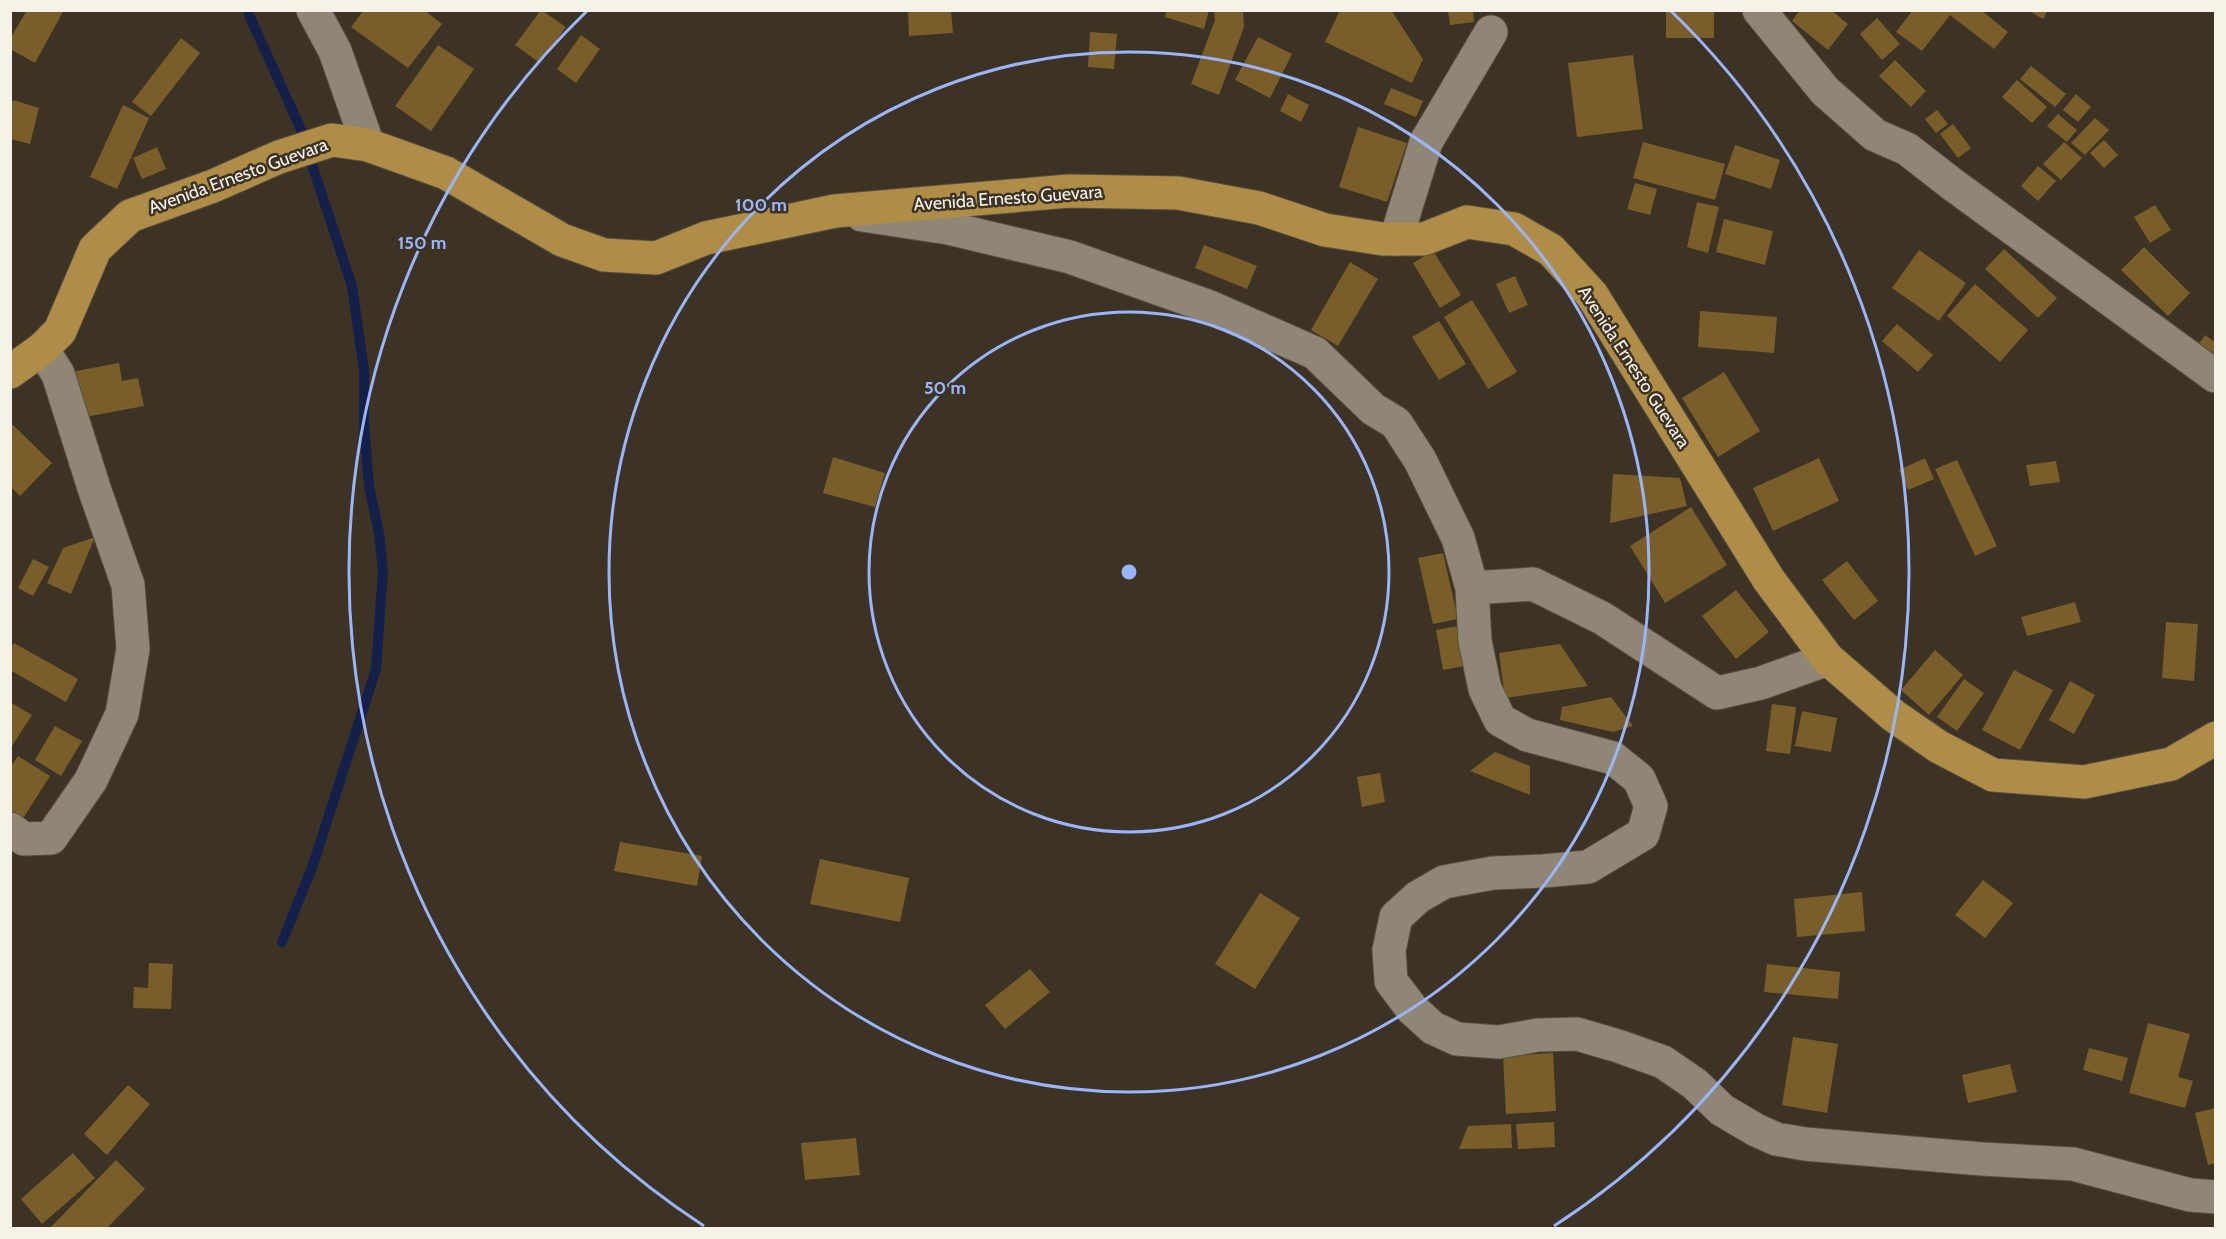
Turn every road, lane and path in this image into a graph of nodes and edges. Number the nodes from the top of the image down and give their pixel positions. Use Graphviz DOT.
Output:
graph roads {
  1 [pos="313,10"];
  2 [pos="1759,10"];
  3 [pos="1491,32"];
  4 [pos="368,145"];
  5 [pos="835,211"];
  6 [pos="1396,239"];
  7 [pos="42,349"];
  8 [pos="10,372"];
  9 [pos="2215,376"];
  10 [pos="1472,588"];
  11 [pos="1828,659"];
  12 [pos="2216,738"];
  13 [pos="10,829"];
  14 [pos="2216,1197"];
  1 -- 4 [label="street"];
  2 -- 9 [label="street"];
  3 -- 6 [label="street"];
  4 -- 5 [label="main road, Avenida Ernesto Guevara"];
  4 -- 7 [label="main road, Avenida Ernesto Guevara"];
  5 -- 6 [label="main road, Avenida Ernesto Guevara"];
  5 -- 10 [label="street"];
  6 -- 11 [label="main road, Avenida Ernesto Guevara"];
  7 -- 8 [label="main road, Avenida Ernesto Guevara"];
  7 -- 13 [label="street"];
  10 -- 11 [label="street"];
  10 -- 14 [label="street"];
  11 -- 12 [label="main road, Avenida Ernesto Guevara"];
}
